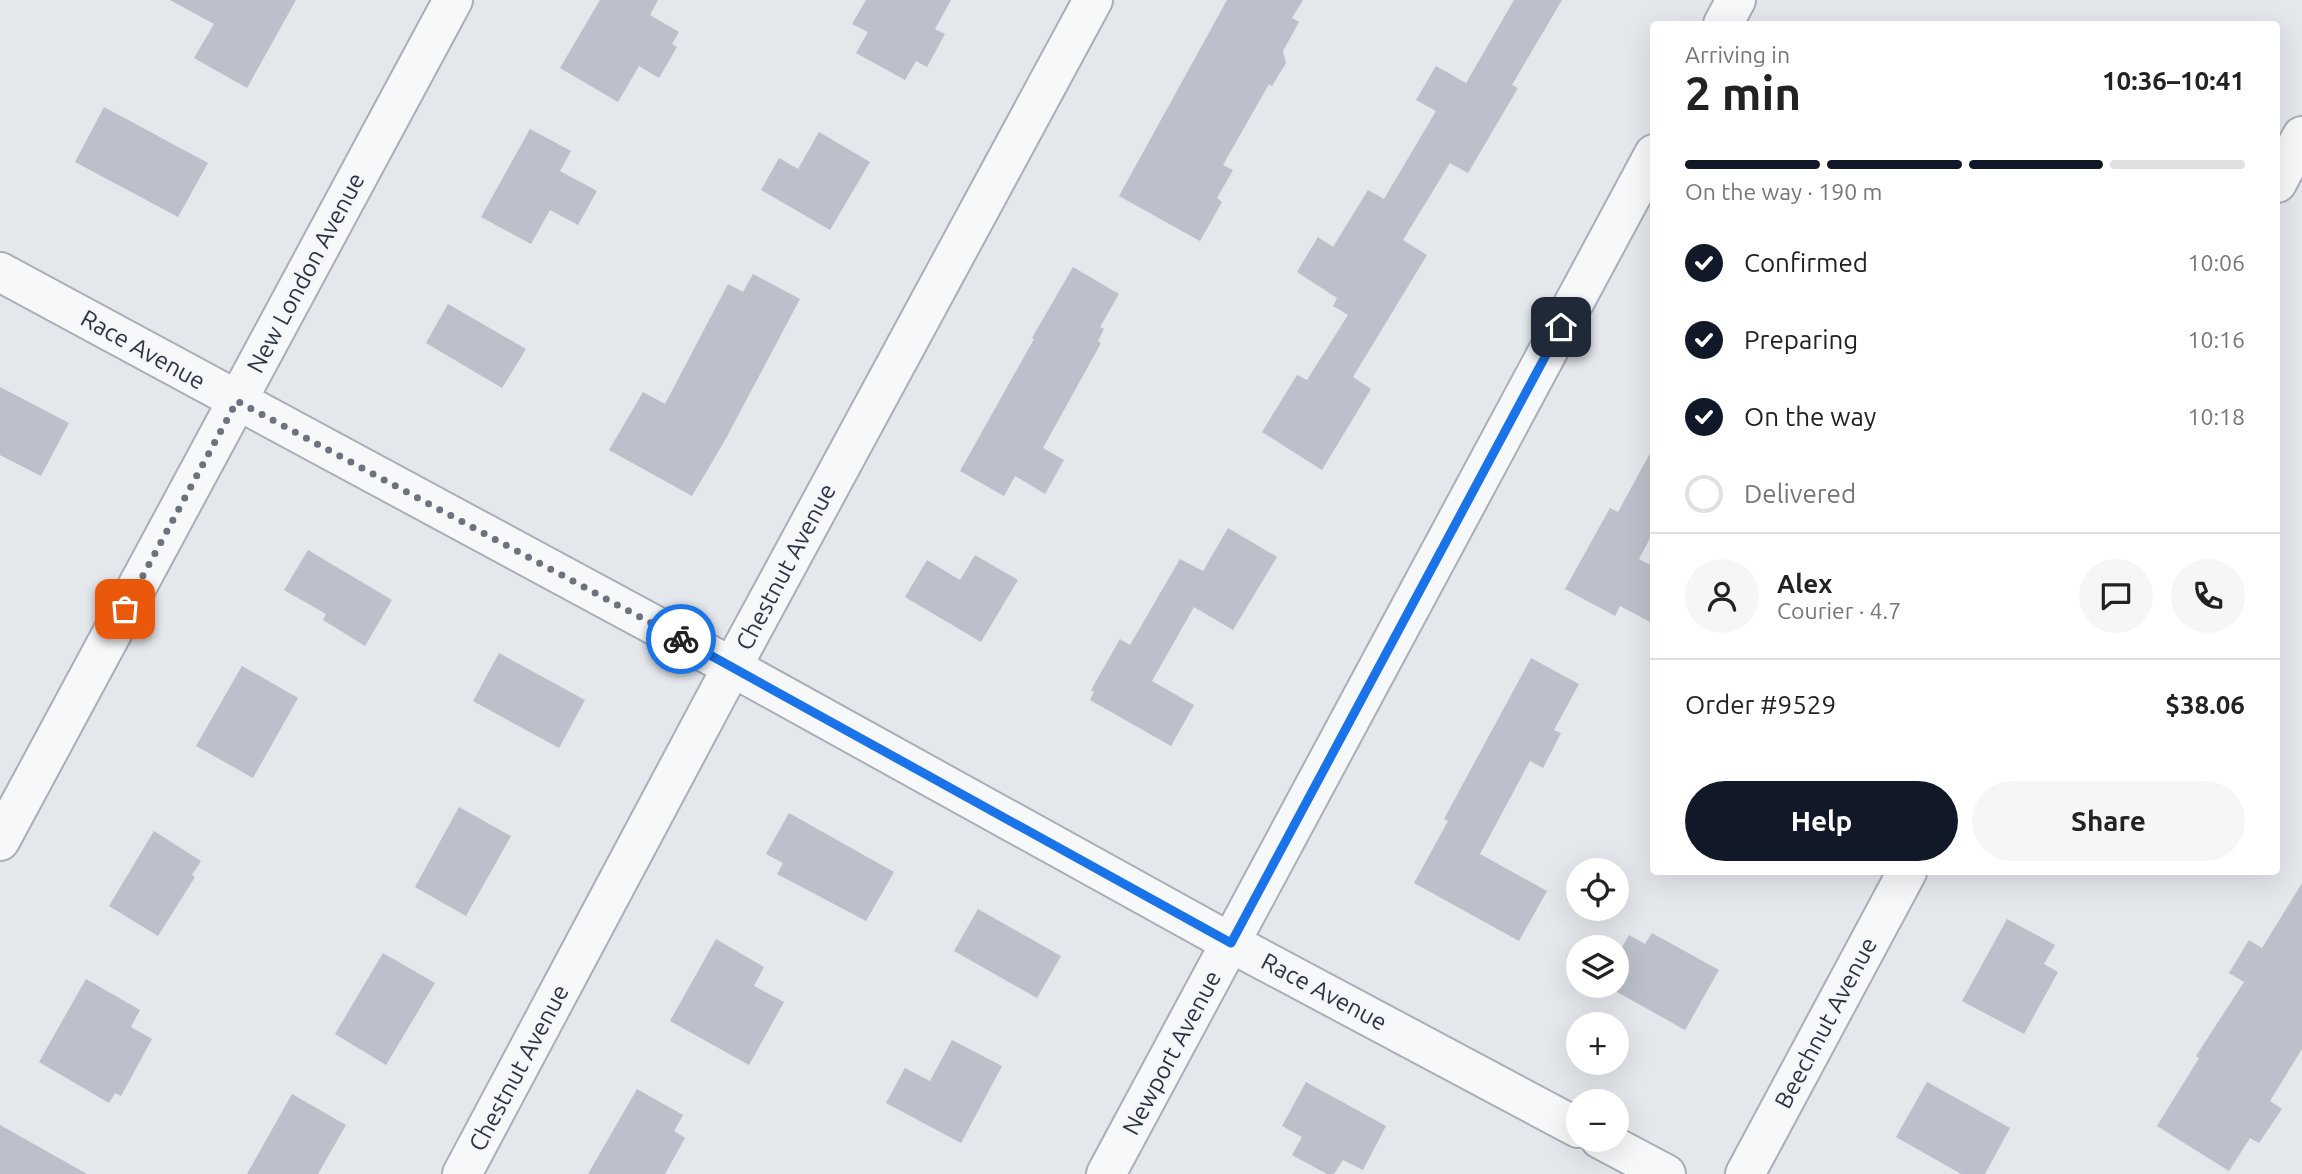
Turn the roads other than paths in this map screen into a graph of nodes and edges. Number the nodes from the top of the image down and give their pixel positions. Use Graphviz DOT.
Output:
graph roads {
  1 [pos="453,0"];
  2 [pos="1093,0"];
  3 [pos="1736,0"];
  4 [pos="1725,21"];
  5 [pos="2302,136"];
  6 [pos="1650,161"];
  7 [pos="2280,177"];
  8 [pos="0,272"];
  9 [pos="237,401"];
  10 [pos="732,667"];
  11 [pos="0,841"];
  12 [pos="1905,875"];
  13 [pos="1231,943"];
  14 [pos="1566,1122"];
  15 [pos="1625,1152"];
  16 [pos="462,1174"];
  17 [pos="1106,1174"];
  18 [pos="1666,1174"];
  19 [pos="1745,1174"];
  1 -- 9 [label="street, New London Avenue"];
  2 -- 10 [label="street, Chestnut Avenue"];
  3 -- 4 [label="street"];
  5 -- 7 [label="street"];
  6 -- 13 [label="street, Newport Avenue"];
  8 -- 9 [label="street, Race Avenue"];
  9 -- 10 [label="street, Race Avenue"];
  9 -- 11 [label="street, New London Avenue"];
  10 -- 13 [label="street, Race Avenue"];
  10 -- 16 [label="street, Chestnut Avenue"];
  12 -- 19 [label="street, Beechnut Avenue"];
  13 -- 14 [label="street, Race Avenue"];
  13 -- 17 [label="street, Newport Avenue"];
  15 -- 18 [label="street"];
}
